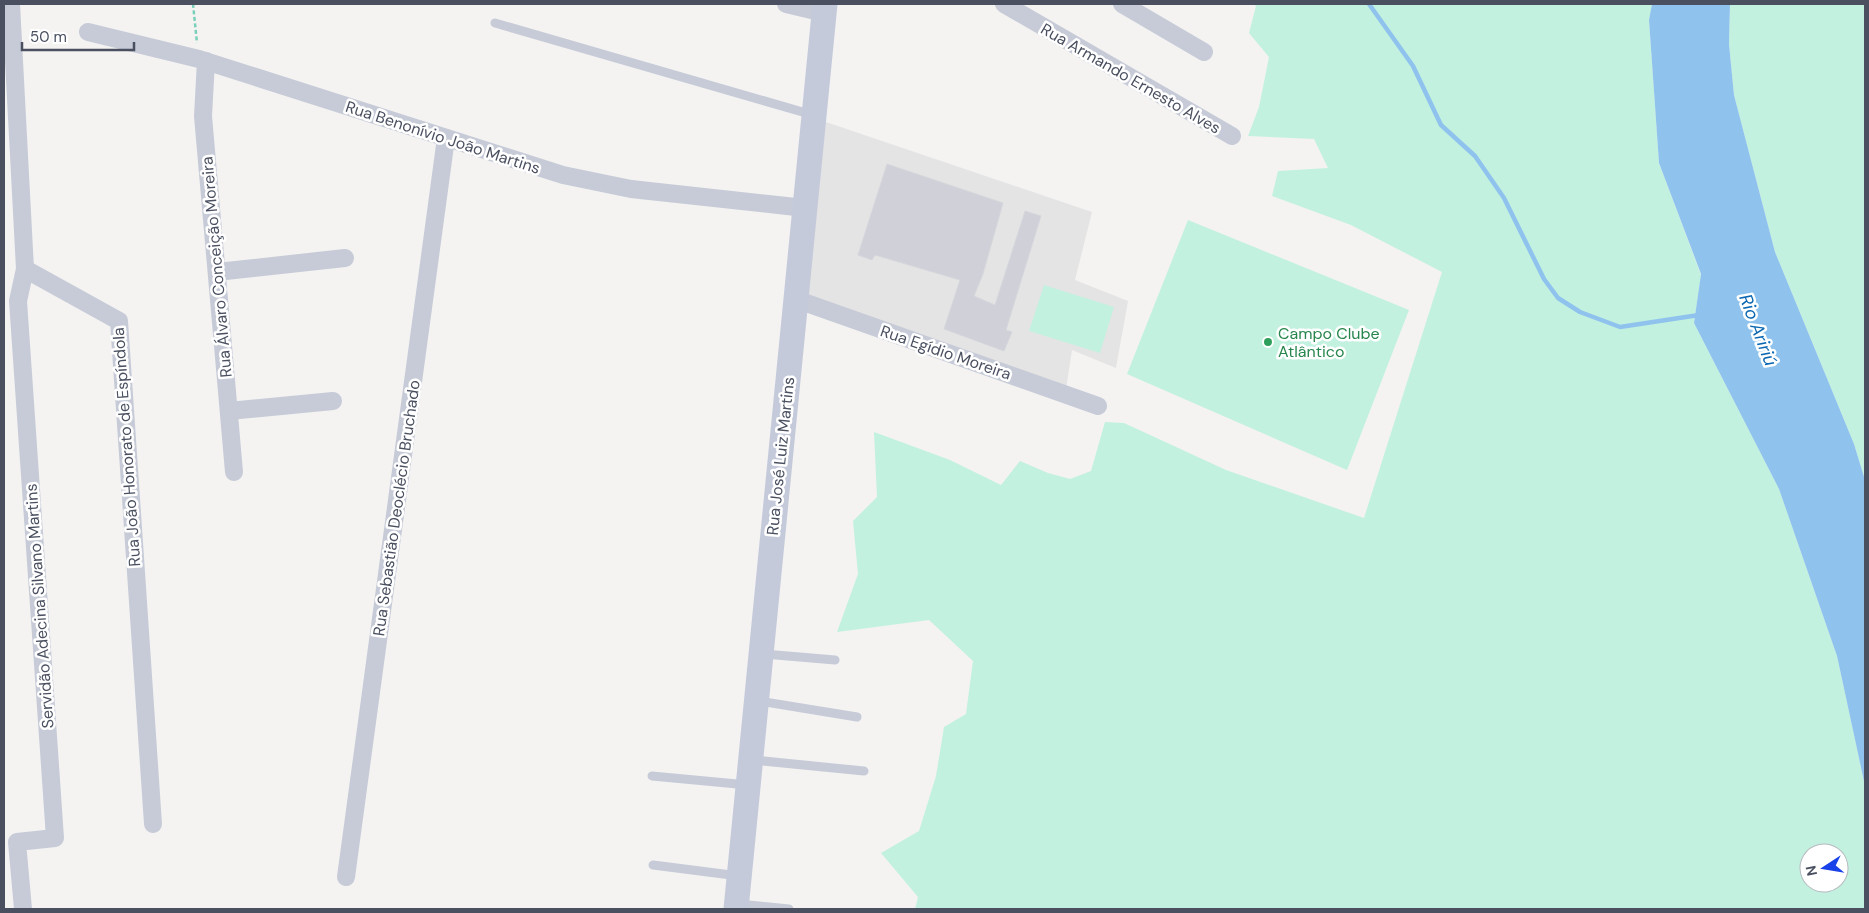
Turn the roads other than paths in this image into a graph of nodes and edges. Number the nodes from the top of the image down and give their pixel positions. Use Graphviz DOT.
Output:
graph roads {
  1 [pos="11,4"];
  2 [pos="786,4"];
  3 [pos="1004,4"];
  4 [pos="1122,4"];
  5 [pos="824,8"];
  6 [pos="495,24"];
  7 [pos="88,32"];
  8 [pos="1204,52"];
  9 [pos="202,60"];
  10 [pos="814,115"];
  11 [pos="1232,136"];
  12 [pos="446,138"];
  13 [pos="805,208"];
  14 [pos="345,258"];
  15 [pos="25,269"];
  16 [pos="217,272"];
  17 [pos="796,299"];
  18 [pos="333,401"];
  19 [pos="1098,406"];
  20 [pos="229,411"];
  21 [pos="234,472"];
  22 [pos="761,654"];
  23 [pos="835,660"];
  24 [pos="756,701"];
  25 [pos="856,717"];
  26 [pos="750,759"];
  27 [pos="864,771"];
  28 [pos="652,776"];
  29 [pos="748,785"];
  30 [pos="153,824"];
  31 [pos="653,865"];
  32 [pos="739,876"];
  33 [pos="346,877"];
  34 [pos="736,906"];
  35 [pos="23,909"];
  36 [pos="789,909"];
  1 -- 15 [label="street"];
  2 -- 5 [label="street"];
  3 -- 11 [label="street, Rua Armando Ernesto Alves"];
  4 -- 8 [label="street"];
  5 -- 10 [label="main road, Rua José Luiz Martins"];
  6 -- 10 [label="lane"];
  7 -- 9 [label="street, Rua Benonívio João Martins"];
  9 -- 12 [label="street, Rua Benonívio João Martins"];
  9 -- 16 [label="street, Rua Álvaro Conceição Moreira"];
  10 -- 13 [label="main road, Rua José Luiz Martins"];
  12 -- 13 [label="street, Rua Benonívio João Martins"];
  12 -- 33 [label="street, Rua Sebastião Deoclécio Bruchado"];
  13 -- 17 [label="main road, Rua José Luiz Martins"];
  14 -- 16 [label="street"];
  15 -- 30 [label="street, Rua João Honorato de Espíndola"];
  15 -- 35 [label="street, Servidão Adecina Silvano Martins"];
  16 -- 20 [label="street, Rua Álvaro Conceição Moreira"];
  17 -- 19 [label="street, Rua Egídio Moreira"];
  17 -- 22 [label="main road, Rua José Luiz Martins"];
  18 -- 20 [label="street"];
  20 -- 21 [label="street, Rua Álvaro Conceição Moreira"];
  22 -- 23 [label="lane"];
  22 -- 24 [label="main road, Rua José Luiz Martins"];
  24 -- 25 [label="lane"];
  24 -- 26 [label="main road, Rua José Luiz Martins"];
  26 -- 27 [label="lane"];
  26 -- 29 [label="main road, Rua José Luiz Martins"];
  28 -- 29 [label="lane"];
  29 -- 32 [label="main road, Rua José Luiz Martins"];
  31 -- 32 [label="lane"];
  32 -- 34 [label="main road, Rua José Luiz Martins"];
  34 -- 36 [label="lane"];
}
